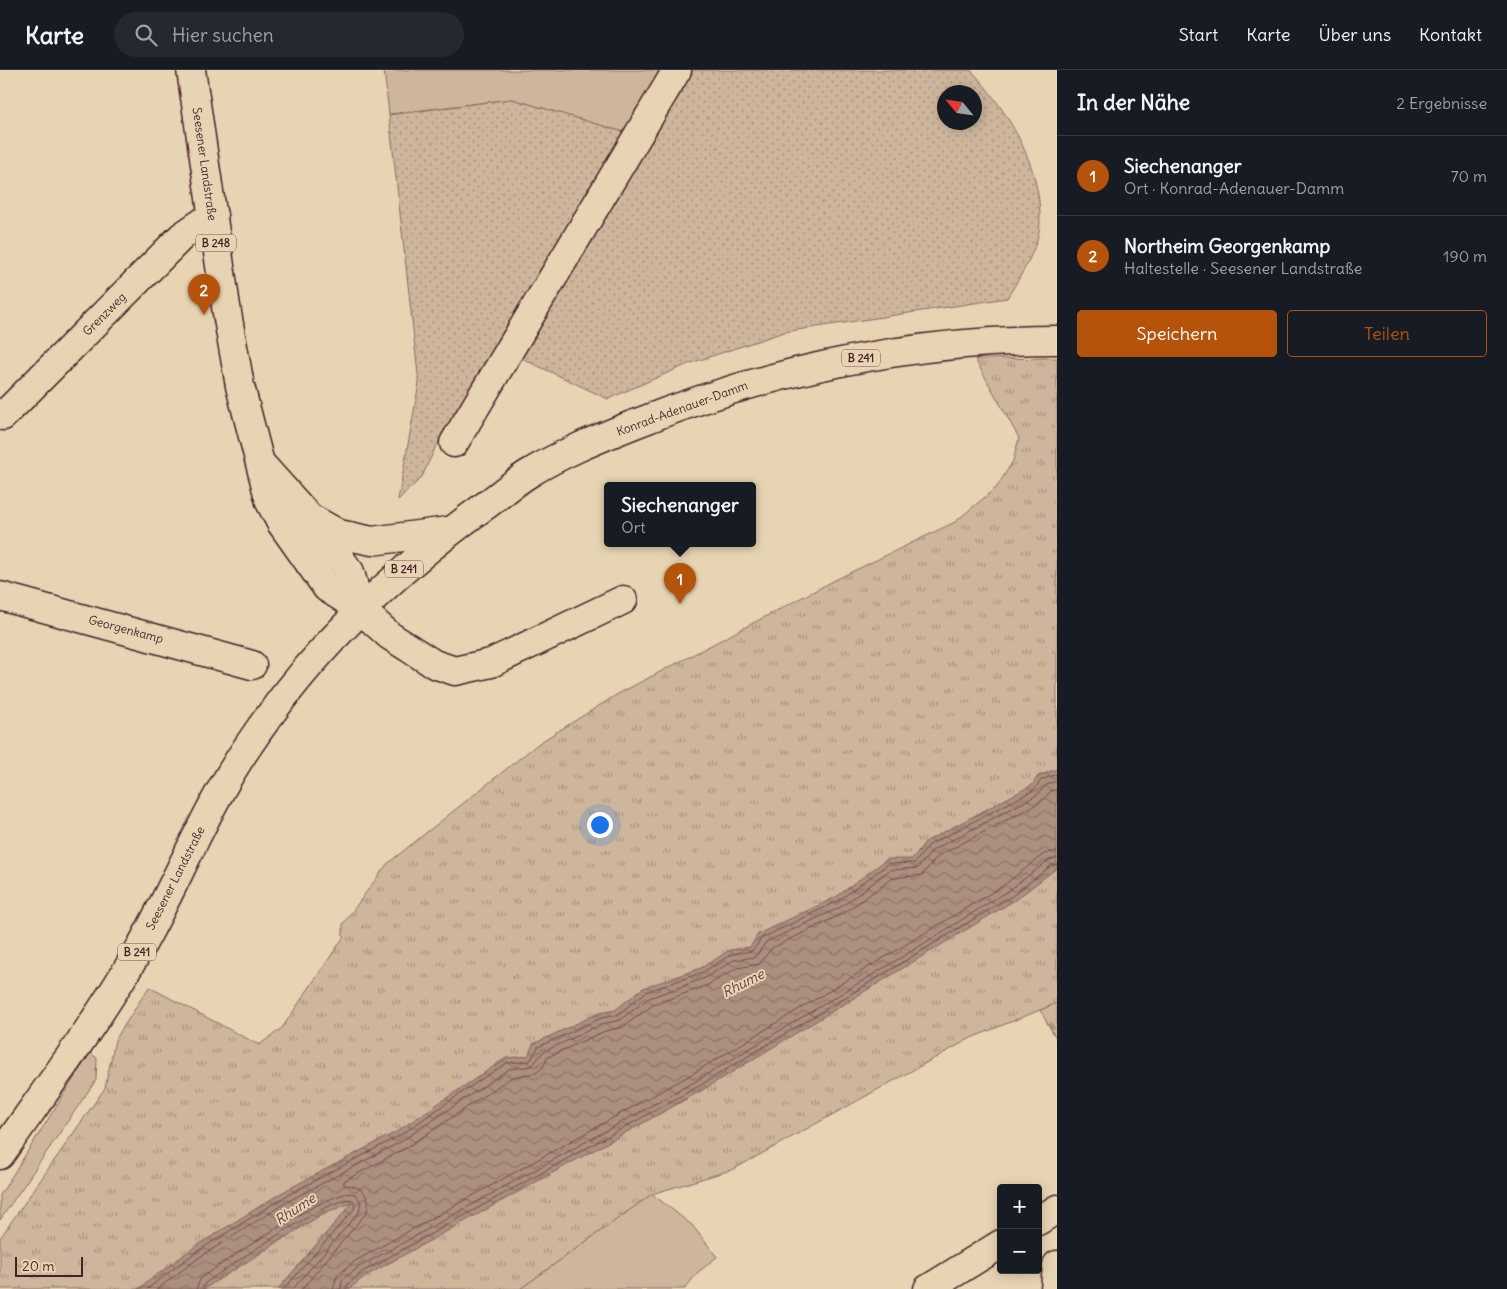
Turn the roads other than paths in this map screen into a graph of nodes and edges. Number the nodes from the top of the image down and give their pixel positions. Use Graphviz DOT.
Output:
graph roads {
  1 [pos="192,70"];
  2 [pos="677,70"];
  3 [pos="212,215"];
  4 [pos="1057,340"];
  5 [pos="0,413"];
  6 [pos="454,443"];
  7 [pos="261,463"];
  8 [pos="308,516"];
  9 [pos="450,531"];
  10 [pos="0,596"];
  11 [pos="623,600"];
  12 [pos="360,609"];
  13 [pos="252,665"];
  14 [pos="0,1155"];
  15 [pos="1057,1209"];
  16 [pos="1042,1218"];
  17 [pos="997,1246"];
  18 [pos="1057,1265"];
  19 [pos="928,1289"];
  20 [pos="1055,1289"];
  1 -- 3 [label="main road, Seesener Landstraße / B 248"];
  2 -- 6 [label="main road"];
  3 -- 5 [label="main road, Grenzweg"];
  3 -- 7 [label="main road, Seesener Landstraße / B 248"];
  4 -- 9 [label="main road, Konrad-Adenauer-Damm / B 241"];
  7 -- 8 [label="main road, Seesener Landstraße / B 248"];
  7 -- 12 [label="main road, Seesener Landstraße / B 248"];
  8 -- 9 [label="main road"];
  8 -- 12 [label="main road, Seesener Landstraße / B 248"];
  9 -- 12 [label="main road, Konrad-Adenauer-Damm / B 241"];
  10 -- 13 [label="main road, Georgenkamp"];
  11 -- 12 [label="main road"];
  12 -- 14 [label="main road, Seesener Landstraße / B 241"];
  15 -- 16 [label="main road"];
  17 -- 19 [label="main road"];
  18 -- 20 [label="main road"];
}
